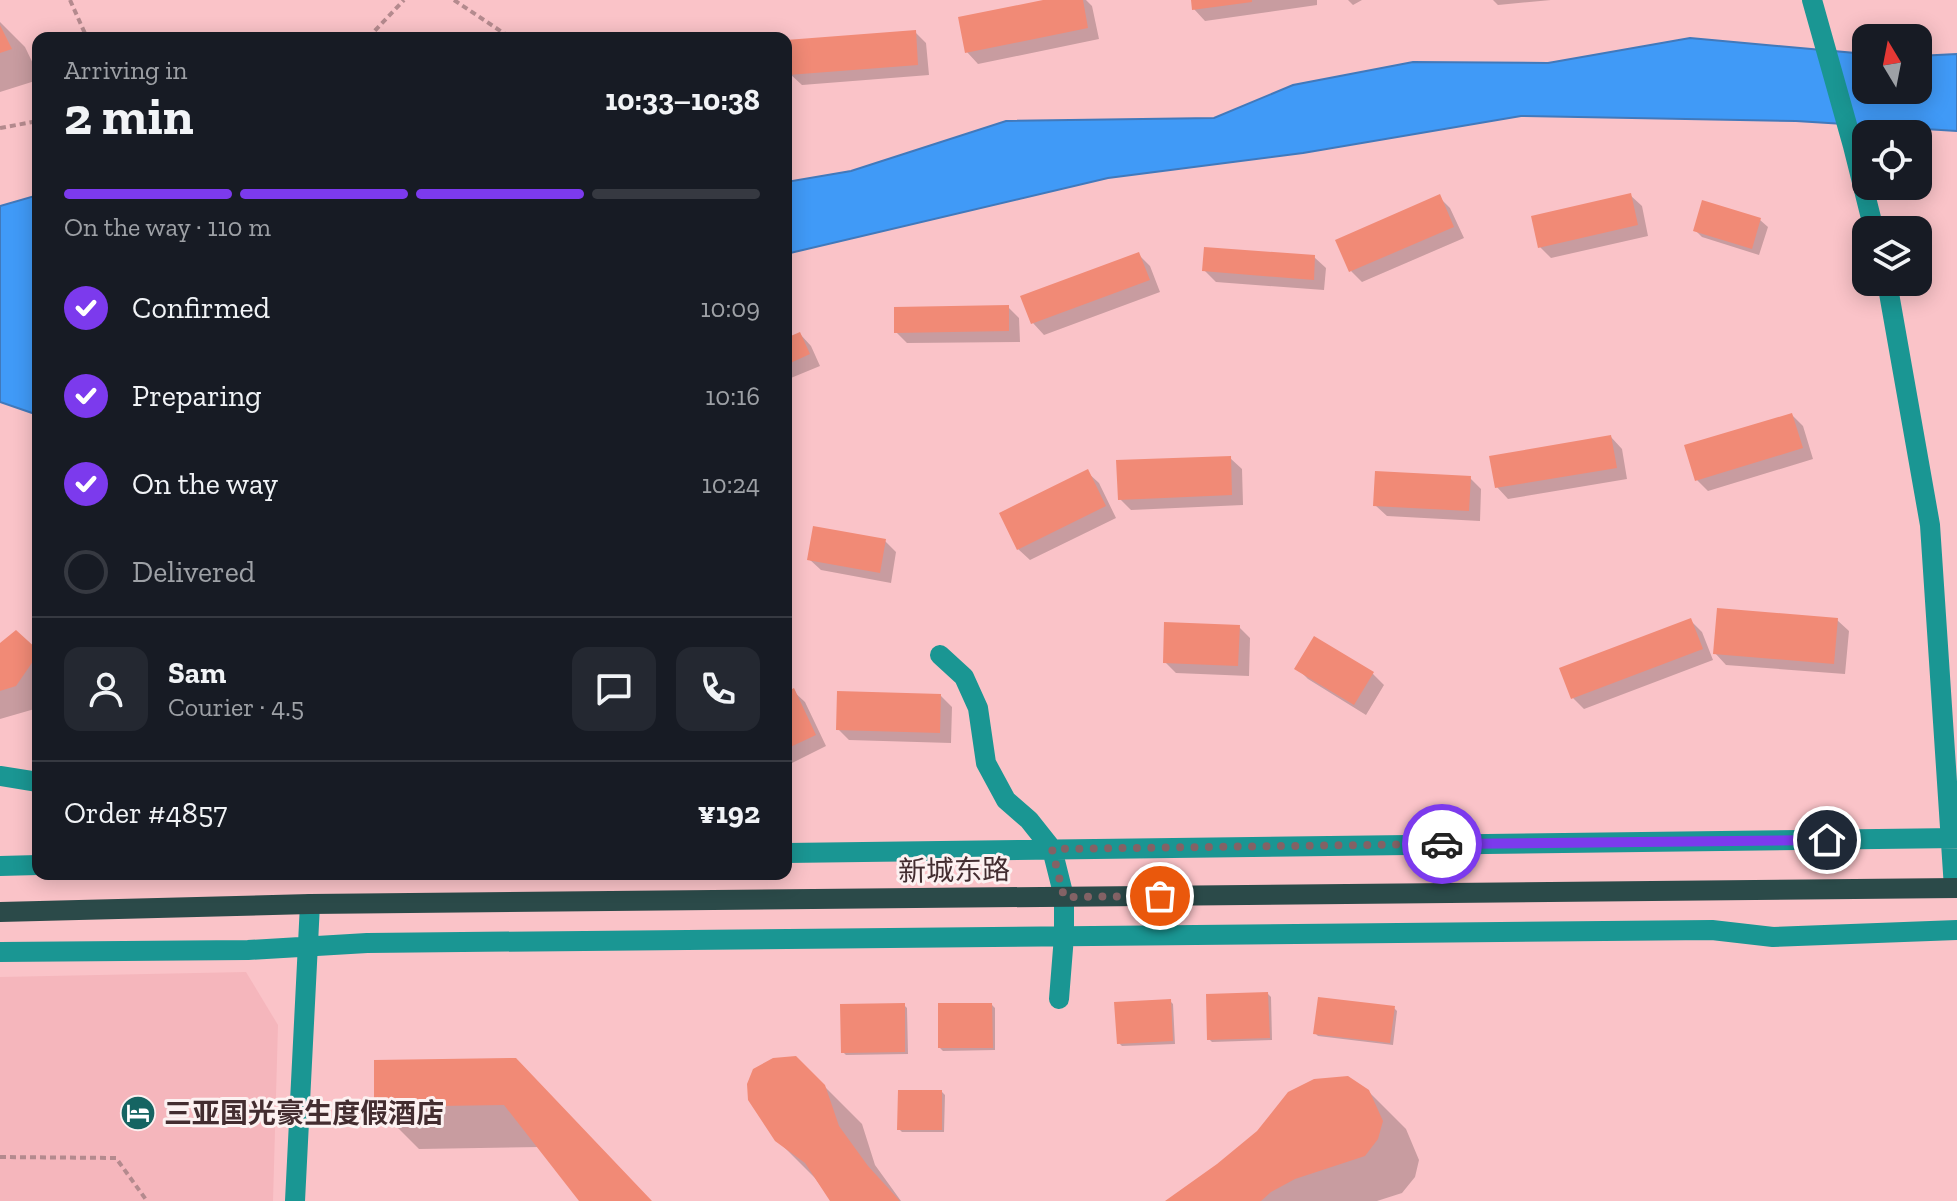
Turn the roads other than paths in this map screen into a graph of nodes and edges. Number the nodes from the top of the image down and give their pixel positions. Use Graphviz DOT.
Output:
graph roads {
  1 [pos="1814,5"];
  2 [pos="1870,216"];
  3 [pos="1889,296"];
  4 [pos="940,655"];
  5 [pos="0,776"];
  6 [pos="32,781"];
  7 [pos="1954,838"];
  8 [pos="1052,849"];
  9 [pos="792,853"];
  10 [pos="32,865"];
  11 [pos="0,866"];
  12 [pos="1956,888"];
  13 [pos="1064,897"];
  14 [pos="310,904"];
  15 [pos="0,912"];
  16 [pos="1957,930"];
  17 [pos="1064,936"];
  18 [pos="307,947"];
  19 [pos="0,952"];
  20 [pos="1059,999"];
  21 [pos="295,1201"];
  1 -- 2 [label="street"];
  3 -- 7 [label="street"];
  4 -- 8 [label="street"];
  5 -- 6 [label="street"];
  7 -- 8 [label="street"];
  7 -- 12 [label="street"];
  8 -- 9 [label="street"];
  8 -- 13 [label="street"];
  10 -- 11 [label="street"];
  12 -- 13 [label="main road, 新城东路"];
  13 -- 14 [label="main road, 新城东路"];
  13 -- 17 [label="street"];
  14 -- 15 [label="main road, 新城东路"];
  14 -- 18 [label="street"];
  16 -- 17 [label="street"];
  17 -- 18 [label="street"];
  17 -- 20 [label="street"];
  18 -- 19 [label="street"];
  18 -- 21 [label="street"];
}
